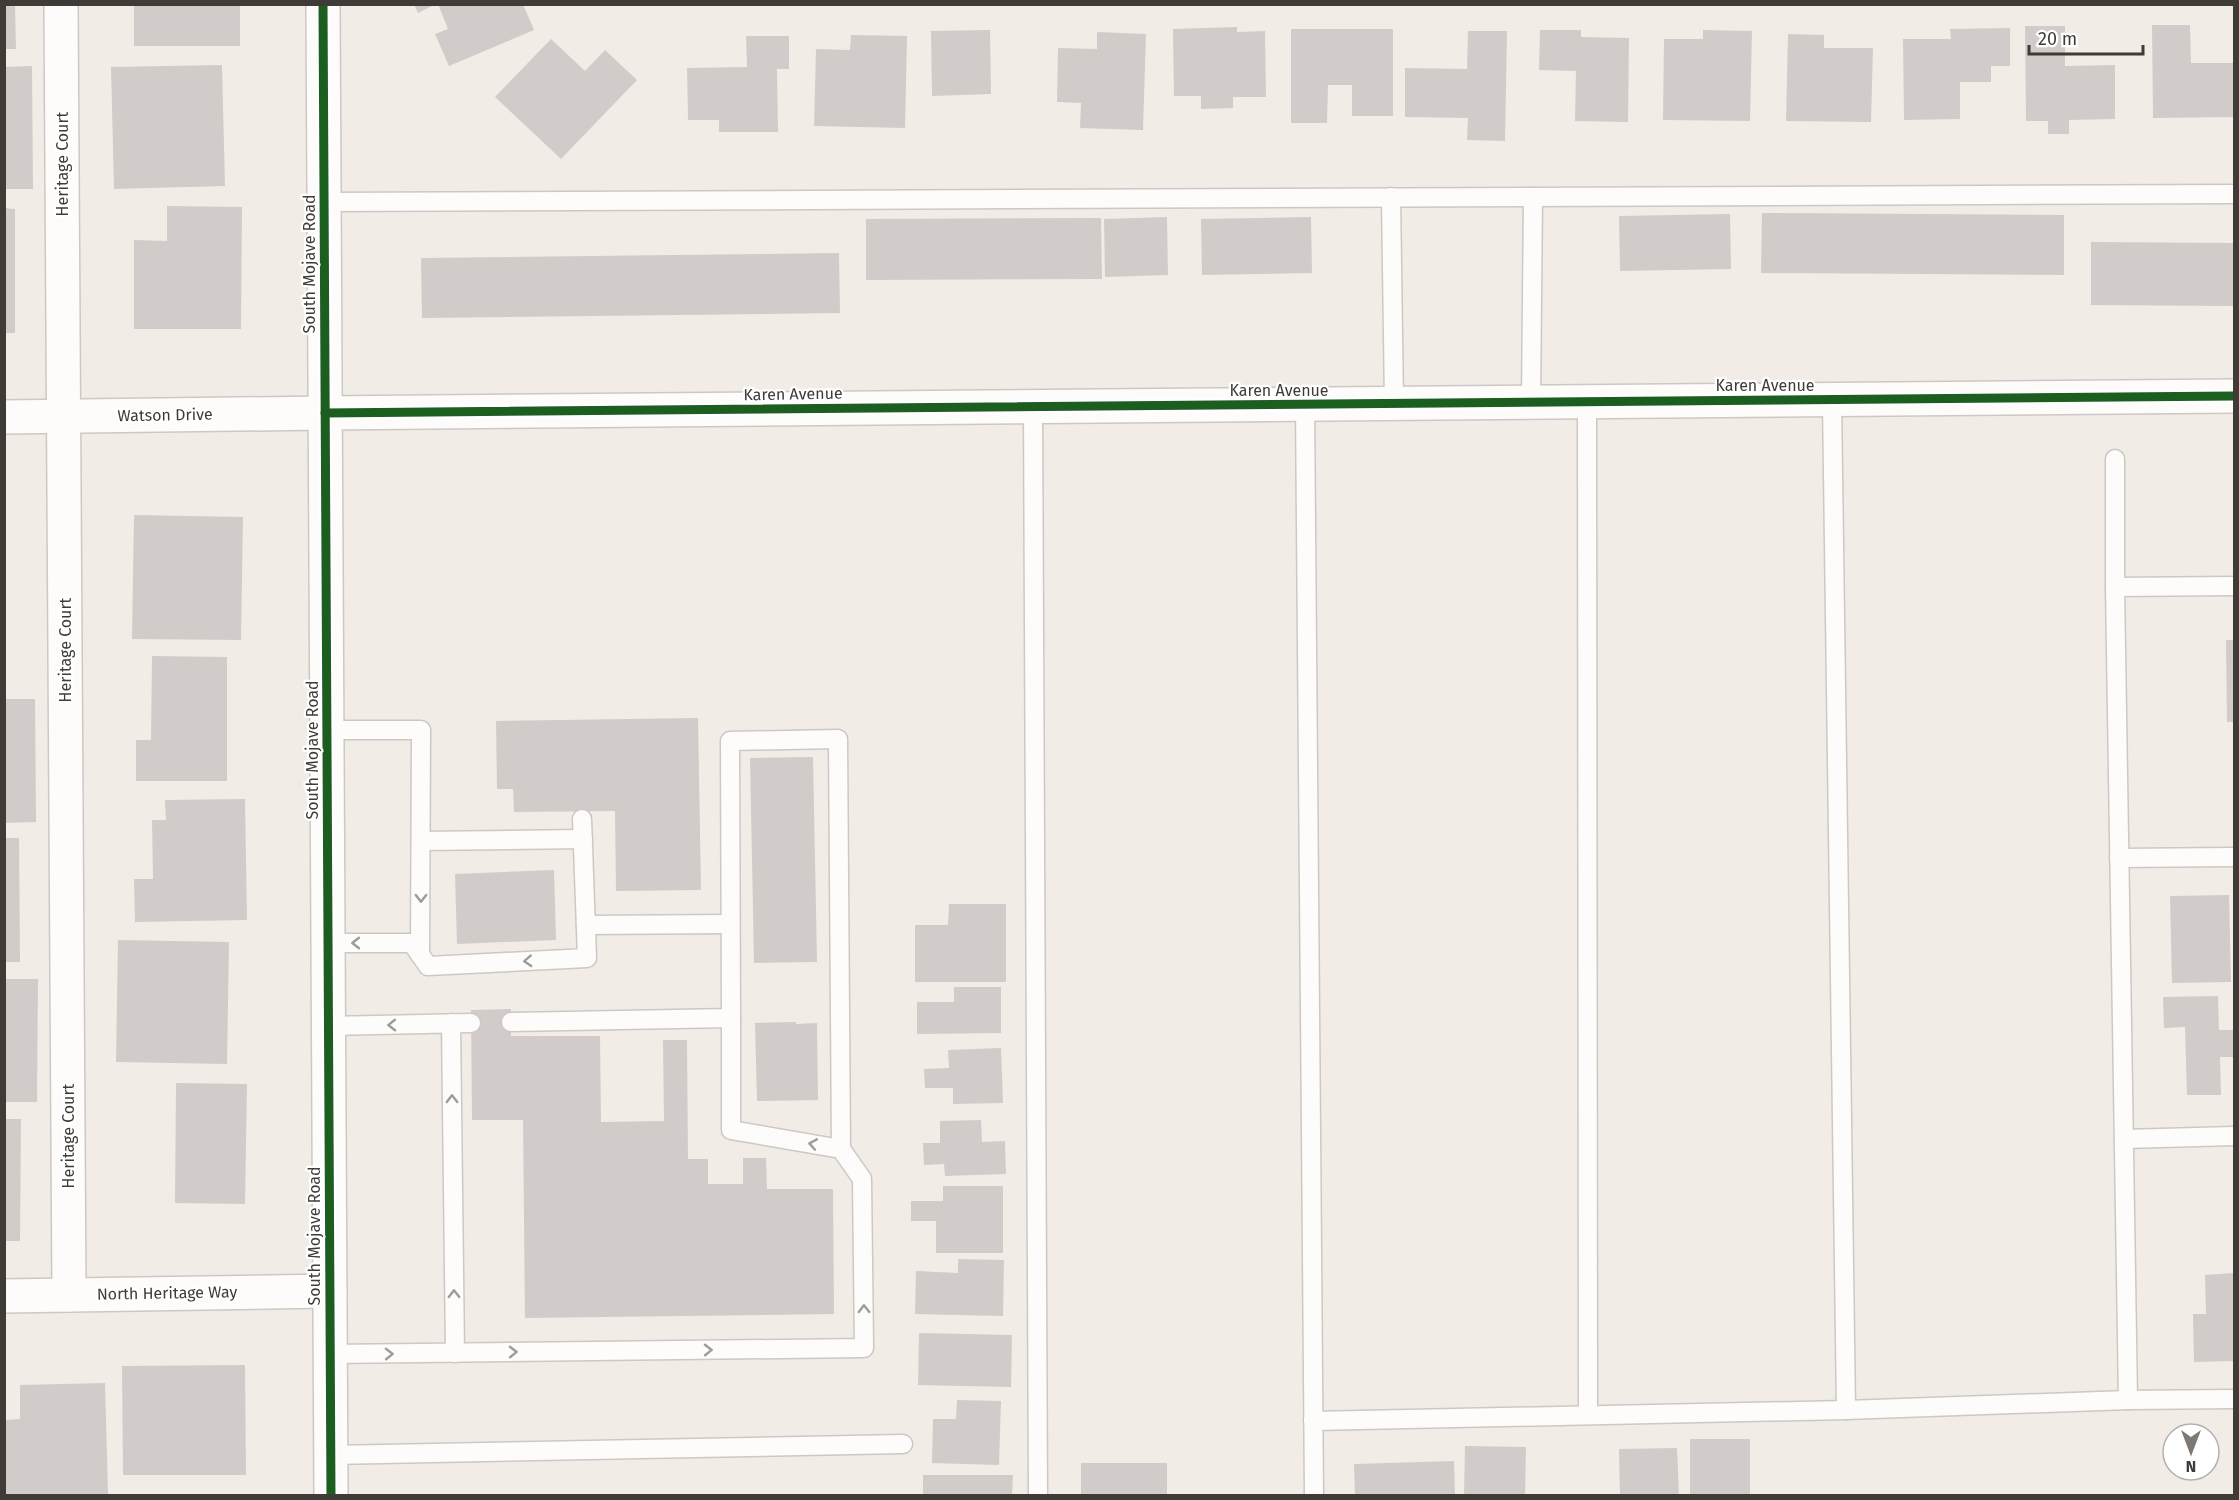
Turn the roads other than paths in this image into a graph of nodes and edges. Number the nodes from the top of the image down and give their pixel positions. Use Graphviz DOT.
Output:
graph roads {
  1 [pos="62,4"];
  2 [pos="322,4"];
  3 [pos="2235,194"];
  4 [pos="1533,196"];
  5 [pos="1391,197"];
  6 [pos="324,202"];
  7 [pos="2235,396"];
  8 [pos="1832,400"];
  9 [pos="1532,402"];
  10 [pos="1587,402"];
  11 [pos="1305,404"];
  12 [pos="1394,404"];
  13 [pos="1033,407"];
  14 [pos="325,413"];
  15 [pos="63,416"];
  16 [pos="4,417"];
  17 [pos="2115,459"];
  18 [pos="2235,586"];
  19 [pos="2115,587"];
  20 [pos="327,730"];
  21 [pos="582,819"];
  22 [pos="583,839"];
  23 [pos="421,841"];
  24 [pos="2235,857"];
  25 [pos="2120,858"];
  26 [pos="730,924"];
  27 [pos="586,925"];
  28 [pos="328,943"];
  29 [pos="420,955"];
  30 [pos="731,1017"];
  31 [pos="511,1022"];
  32 [pos="451,1023"];
  33 [pos="471,1023"];
  34 [pos="328,1026"];
  35 [pos="2235,1136"];
  36 [pos="2124,1139"];
  37 [pos="841,1149"];
  38 [pos="330,1291"];
  39 [pos="69,1295"];
  40 [pos="4,1296"];
  41 [pos="455,1353"];
  42 [pos="330,1354"];
  43 [pos="2235,1399"];
  44 [pos="2128,1400"];
  45 [pos="1846,1410"];
  46 [pos="1588,1415"];
  47 [pos="1313,1421"];
  48 [pos="903,1444"];
  49 [pos="331,1455"];
  50 [pos="331,1496"];
  51 [pos="1038,1496"];
  52 [pos="1314,1496"];
  1 -- 15 [label="street, Heritage Court"];
  2 -- 6 [label="street, South Mojave Road"];
  3 -- 4 [label="lane"];
  4 -- 5 [label="lane"];
  4 -- 9 [label="lane"];
  5 -- 6 [label="lane"];
  5 -- 12 [label="lane"];
  6 -- 14 [label="street, South Mojave Road"];
  7 -- 8 [label="street, Karen Avenue"];
  8 -- 10 [label="street, Karen Avenue"];
  8 -- 45 [label="lane"];
  9 -- 10 [label="street, Karen Avenue"];
  9 -- 12 [label="street, Karen Avenue"];
  10 -- 46 [label="lane"];
  11 -- 12 [label="street, Karen Avenue"];
  11 -- 13 [label="street, Karen Avenue"];
  11 -- 47 [label="lane"];
  13 -- 14 [label="street, Karen Avenue"];
  13 -- 51 [label="lane"];
  14 -- 15 [label="street, Watson Drive"];
  14 -- 20 [label="street, South Mojave Road"];
  15 -- 16 [label="street, Watson Drive"];
  15 -- 39 [label="street, Heritage Court"];
  17 -- 19 [label="lane"];
  18 -- 19 [label="lane"];
  19 -- 25 [label="lane"];
  20 -- 23 [label="lane"];
  20 -- 28 [label="street, South Mojave Road"];
  21 -- 22 [label="lane"];
  22 -- 23 [label="lane"];
  22 -- 27 [label="lane"];
  23 -- 29 [label="lane, one-way"];
  24 -- 25 [label="lane"];
  25 -- 36 [label="lane"];
  26 -- 27 [label="lane"];
  26 -- 30 [label="lane"];
  26 -- 37 [label="lane"];
  27 -- 29 [label="lane, one-way"];
  29 -- 28 [label="lane, one-way"];
  28 -- 34 [label="street, South Mojave Road"];
  30 -- 31 [label="lane"];
  37 -- 30 [label="lane, one-way"];
  32 -- 33 [label="lane"];
  32 -- 34 [label="lane, one-way"];
  41 -- 32 [label="lane, one-way"];
  34 -- 38 [label="street, South Mojave Road"];
  35 -- 36 [label="lane"];
  36 -- 44 [label="lane"];
  41 -- 37 [label="lane, one-way"];
  38 -- 39 [label="street, North Heritage Way"];
  38 -- 42 [label="street, South Mojave Road"];
  39 -- 40 [label="street, North Heritage Way"];
  42 -- 41 [label="lane, one-way"];
  42 -- 49 [label="street, South Mojave Road"];
  43 -- 44 [label="lane"];
  44 -- 45 [label="lane"];
  45 -- 46 [label="lane"];
  46 -- 47 [label="lane"];
  47 -- 52 [label="lane"];
  48 -- 49 [label="lane"];
  49 -- 50 [label="street, South Mojave Road"];
}
